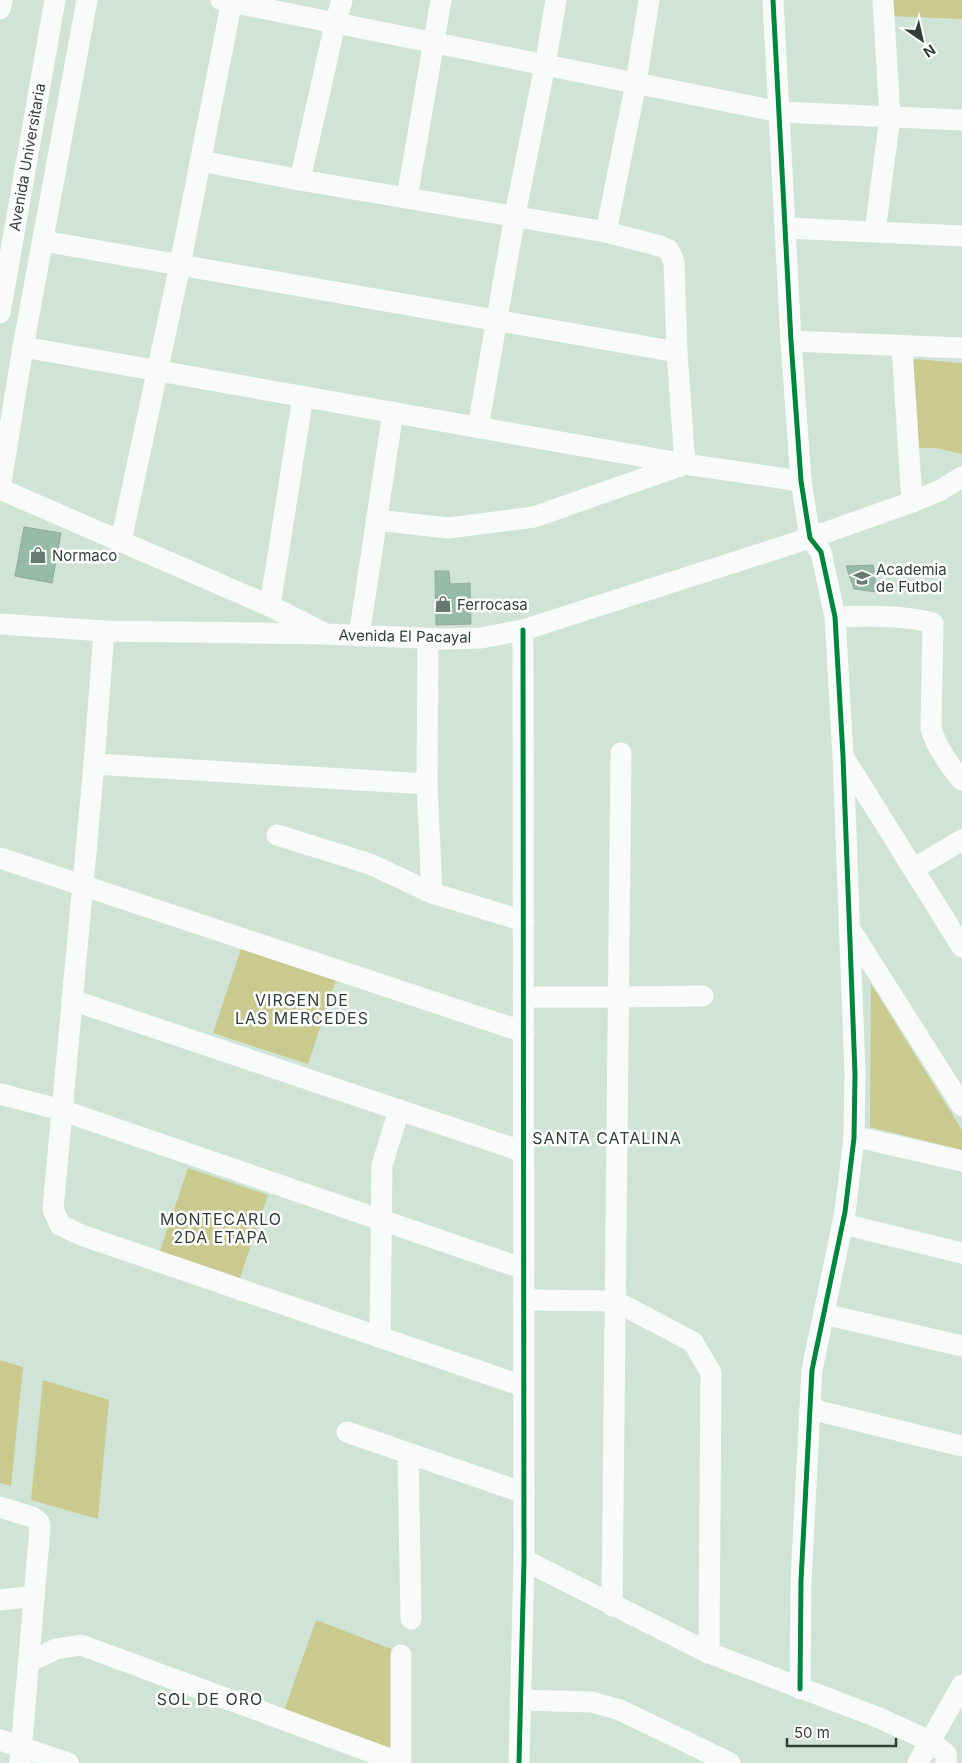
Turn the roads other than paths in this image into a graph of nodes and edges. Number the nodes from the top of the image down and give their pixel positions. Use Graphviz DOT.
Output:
graph roads {
  1 [pos="2,0"];
  2 [pos="55,0"];
  3 [pos="87,0"];
  4 [pos="228,0"];
  5 [pos="342,0"];
  6 [pos="441,0"];
  7 [pos="556,0"];
  8 [pos="649,0"];
  9 [pos="774,0"];
  10 [pos="883,0"];
  11 [pos="0,9"];
  12 [pos="335,24"];
  13 [pos="434,43"];
  14 [pos="545,65"];
  15 [pos="636,83"];
  16 [pos="780,112"];
  17 [pos="890,117"];
  18 [pos="962,120"];
  19 [pos="200,161"];
  20 [pos="300,180"];
  21 [pos="51,196"];
  22 [pos="407,198"];
  23 [pos="515,215"];
  24 [pos="786,228"];
  25 [pos="606,232"];
  26 [pos="875,232"];
  27 [pos="962,236"];
  28 [pos="43,241"];
  29 [pos="180,265"];
  30 [pos="0,314"];
  31 [pos="496,320"];
  32 [pos="791,341"];
  33 [pos="902,346"];
  34 [pos="23,348"];
  35 [pos="962,348"];
  36 [pos="677,352"];
  37 [pos="158,371"];
  38 [pos="303,396"];
  39 [pos="393,412"];
  40 [pos="478,428"];
  41 [pos="685,464"];
  42 [pos="962,476"];
  43 [pos="801,481"];
  44 [pos="0,488"];
  45 [pos="912,502"];
  46 [pos="376,520"];
  47 [pos="810,538"];
  48 [pos="121,542"];
  49 [pos="270,606"];
  50 [pos="835,617"];
  51 [pos="0,624"];
  52 [pos="524,630"];
  53 [pos="104,631"];
  54 [pos="326,634"];
  55 [pos="359,636"];
  56 [pos="428,639"];
  57 [pos="622,753"];
  58 [pos="843,756"];
  59 [pos="94,764"];
  60 [pos="962,780"];
  61 [pos="427,784"];
  62 [pos="277,835"];
  63 [pos="962,840"];
  64 [pos="0,858"];
  65 [pos="913,869"];
  66 [pos="82,885"];
  67 [pos="432,892"];
  68 [pos="524,920"];
  69 [pos="850,929"];
  70 [pos="962,947"];
  71 [pos="524,996"];
  72 [pos="702,996"];
  73 [pos="619,998"];
  74 [pos="72,1000"];
  75 [pos="524,1032"];
  76 [pos="0,1094"];
  77 [pos="962,1106"];
  78 [pos="61,1110"];
  79 [pos="399,1110"];
  80 [pos="854,1138"];
  81 [pos="524,1152"];
  82 [pos="962,1161"];
  83 [pos="381,1220"];
  84 [pos="842,1224"];
  85 [pos="962,1253"];
  86 [pos="524,1269"];
  87 [pos="524,1300"];
  88 [pos="615,1301"];
  89 [pos="824,1314"];
  90 [pos="380,1337"];
  91 [pos="962,1346"];
  92 [pos="524,1386"];
  93 [pos="810,1408"];
  94 [pos="347,1432"];
  95 [pos="962,1446"];
  96 [pos="408,1453"];
  97 [pos="524,1493"];
  98 [pos="0,1507"];
  99 [pos="524,1560"];
  100 [pos="34,1596"];
  101 [pos="0,1600"];
  102 [pos="612,1606"];
  103 [pos="411,1618"];
  104 [pos="709,1653"];
  105 [pos="401,1655"];
  106 [pos="29,1662"];
  107 [pos="800,1689"];
  108 [pos="959,1695"];
  109 [pos="520,1700"];
  110 [pos="0,1740"];
  111 [pos="930,1741"];
  112 [pos="21,1755"];
  113 [pos="68,1763"];
  114 [pos="401,1763"];
  115 [pos="519,1763"];
  116 [pos="730,1763"];
  117 [pos="918,1763"];
  118 [pos="946,1763"];
  1 -- 11 [label="street"];
  2 -- 30 [label="street, Avenida Universitaria"];
  3 -- 21 [label="street"];
  4 -- 12 [label="street"];
  4 -- 19 [label="street"];
  5 -- 12 [label="street"];
  6 -- 13 [label="street"];
  7 -- 14 [label="street"];
  8 -- 15 [label="street"];
  9 -- 16 [label="street"];
  10 -- 17 [label="street"];
  12 -- 13 [label="street"];
  12 -- 20 [label="street"];
  13 -- 14 [label="street"];
  13 -- 22 [label="street"];
  14 -- 15 [label="street"];
  14 -- 23 [label="street"];
  15 -- 16 [label="street"];
  15 -- 25 [label="street"];
  16 -- 17 [label="street"];
  16 -- 24 [label="street"];
  17 -- 18 [label="street"];
  17 -- 26 [label="street"];
  19 -- 20 [label="street"];
  19 -- 29 [label="street"];
  20 -- 22 [label="street"];
  21 -- 28 [label="street"];
  21 -- 30 [label="street"];
  22 -- 23 [label="street"];
  23 -- 25 [label="street"];
  23 -- 31 [label="street"];
  24 -- 26 [label="street"];
  24 -- 32 [label="street"];
  25 -- 36 [label="street"];
  26 -- 27 [label="street"];
  28 -- 29 [label="street"];
  28 -- 34 [label="street"];
  29 -- 31 [label="street"];
  29 -- 37 [label="street"];
  31 -- 36 [label="street"];
  31 -- 40 [label="street"];
  32 -- 33 [label="street"];
  32 -- 43 [label="street"];
  33 -- 35 [label="street"];
  33 -- 45 [label="street"];
  34 -- 37 [label="street"];
  34 -- 44 [label="street"];
  36 -- 41 [label="street"];
  37 -- 38 [label="street"];
  37 -- 48 [label="street"];
  38 -- 39 [label="street"];
  38 -- 49 [label="street"];
  39 -- 40 [label="street"];
  39 -- 46 [label="street"];
  40 -- 41 [label="street"];
  41 -- 43 [label="street"];
  41 -- 46 [label="street"];
  42 -- 45 [label="street, Avenida El Pacayal"];
  43 -- 47 [label="street"];
  44 -- 48 [label="street"];
  45 -- 47 [label="street, Avenida El Pacayal"];
  46 -- 55 [label="street"];
  47 -- 50 [label="street"];
  47 -- 52 [label="street, Avenida El Pacayal"];
  48 -- 49 [label="street"];
  49 -- 54 [label="street"];
  50 -- 58 [label="street"];
  50 -- 60 [label="street"];
  51 -- 53 [label="street, Avenida El Pacayal"];
  52 -- 56 [label="street, Avenida El Pacayal"];
  52 -- 68 [label="street"];
  53 -- 54 [label="street, Avenida El Pacayal"];
  53 -- 59 [label="street"];
  54 -- 55 [label="street, Avenida El Pacayal"];
  55 -- 56 [label="street, Avenida El Pacayal"];
  56 -- 61 [label="street"];
  57 -- 73 [label="street"];
  58 -- 65 [label="street"];
  58 -- 69 [label="street"];
  59 -- 61 [label="street"];
  59 -- 66 [label="street"];
  61 -- 67 [label="street"];
  62 -- 67 [label="street"];
  63 -- 65 [label="street"];
  64 -- 66 [label="street"];
  65 -- 70 [label="street"];
  66 -- 74 [label="street"];
  66 -- 75 [label="street"];
  67 -- 68 [label="street"];
  68 -- 71 [label="street"];
  69 -- 77 [label="street"];
  69 -- 80 [label="street"];
  71 -- 73 [label="street"];
  71 -- 75 [label="street"];
  72 -- 73 [label="street"];
  73 -- 88 [label="street"];
  74 -- 78 [label="street"];
  74 -- 79 [label="street"];
  75 -- 81 [label="street"];
  76 -- 78 [label="street"];
  78 -- 83 [label="street"];
  78 -- 90 [label="street"];
  79 -- 81 [label="street"];
  79 -- 83 [label="street"];
  80 -- 82 [label="street"];
  80 -- 84 [label="street"];
  81 -- 86 [label="street"];
  83 -- 86 [label="street"];
  83 -- 90 [label="street"];
  84 -- 85 [label="street"];
  84 -- 89 [label="street"];
  86 -- 87 [label="street"];
  87 -- 88 [label="street"];
  87 -- 92 [label="street"];
  88 -- 102 [label="street"];
  88 -- 104 [label="street"];
  89 -- 91 [label="street"];
  89 -- 93 [label="street"];
  90 -- 92 [label="street"];
  92 -- 97 [label="street"];
  93 -- 95 [label="street"];
  93 -- 107 [label="street"];
  94 -- 96 [label="street"];
  96 -- 97 [label="street"];
  96 -- 103 [label="street"];
  97 -- 99 [label="street"];
  98 -- 100 [label="street"];
  99 -- 102 [label="street"];
  99 -- 109 [label="street"];
  100 -- 101 [label="street"];
  100 -- 106 [label="street"];
  102 -- 104 [label="street"];
  104 -- 107 [label="street"];
  105 -- 114 [label="street"];
  106 -- 112 [label="street"];
  106 -- 114 [label="street"];
  107 -- 111 [label="street"];
  108 -- 111 [label="street"];
  109 -- 115 [label="street"];
  109 -- 116 [label="street"];
  110 -- 112 [label="street"];
  111 -- 117 [label="street"];
  111 -- 118 [label="street"];
  112 -- 113 [label="street"];
}
